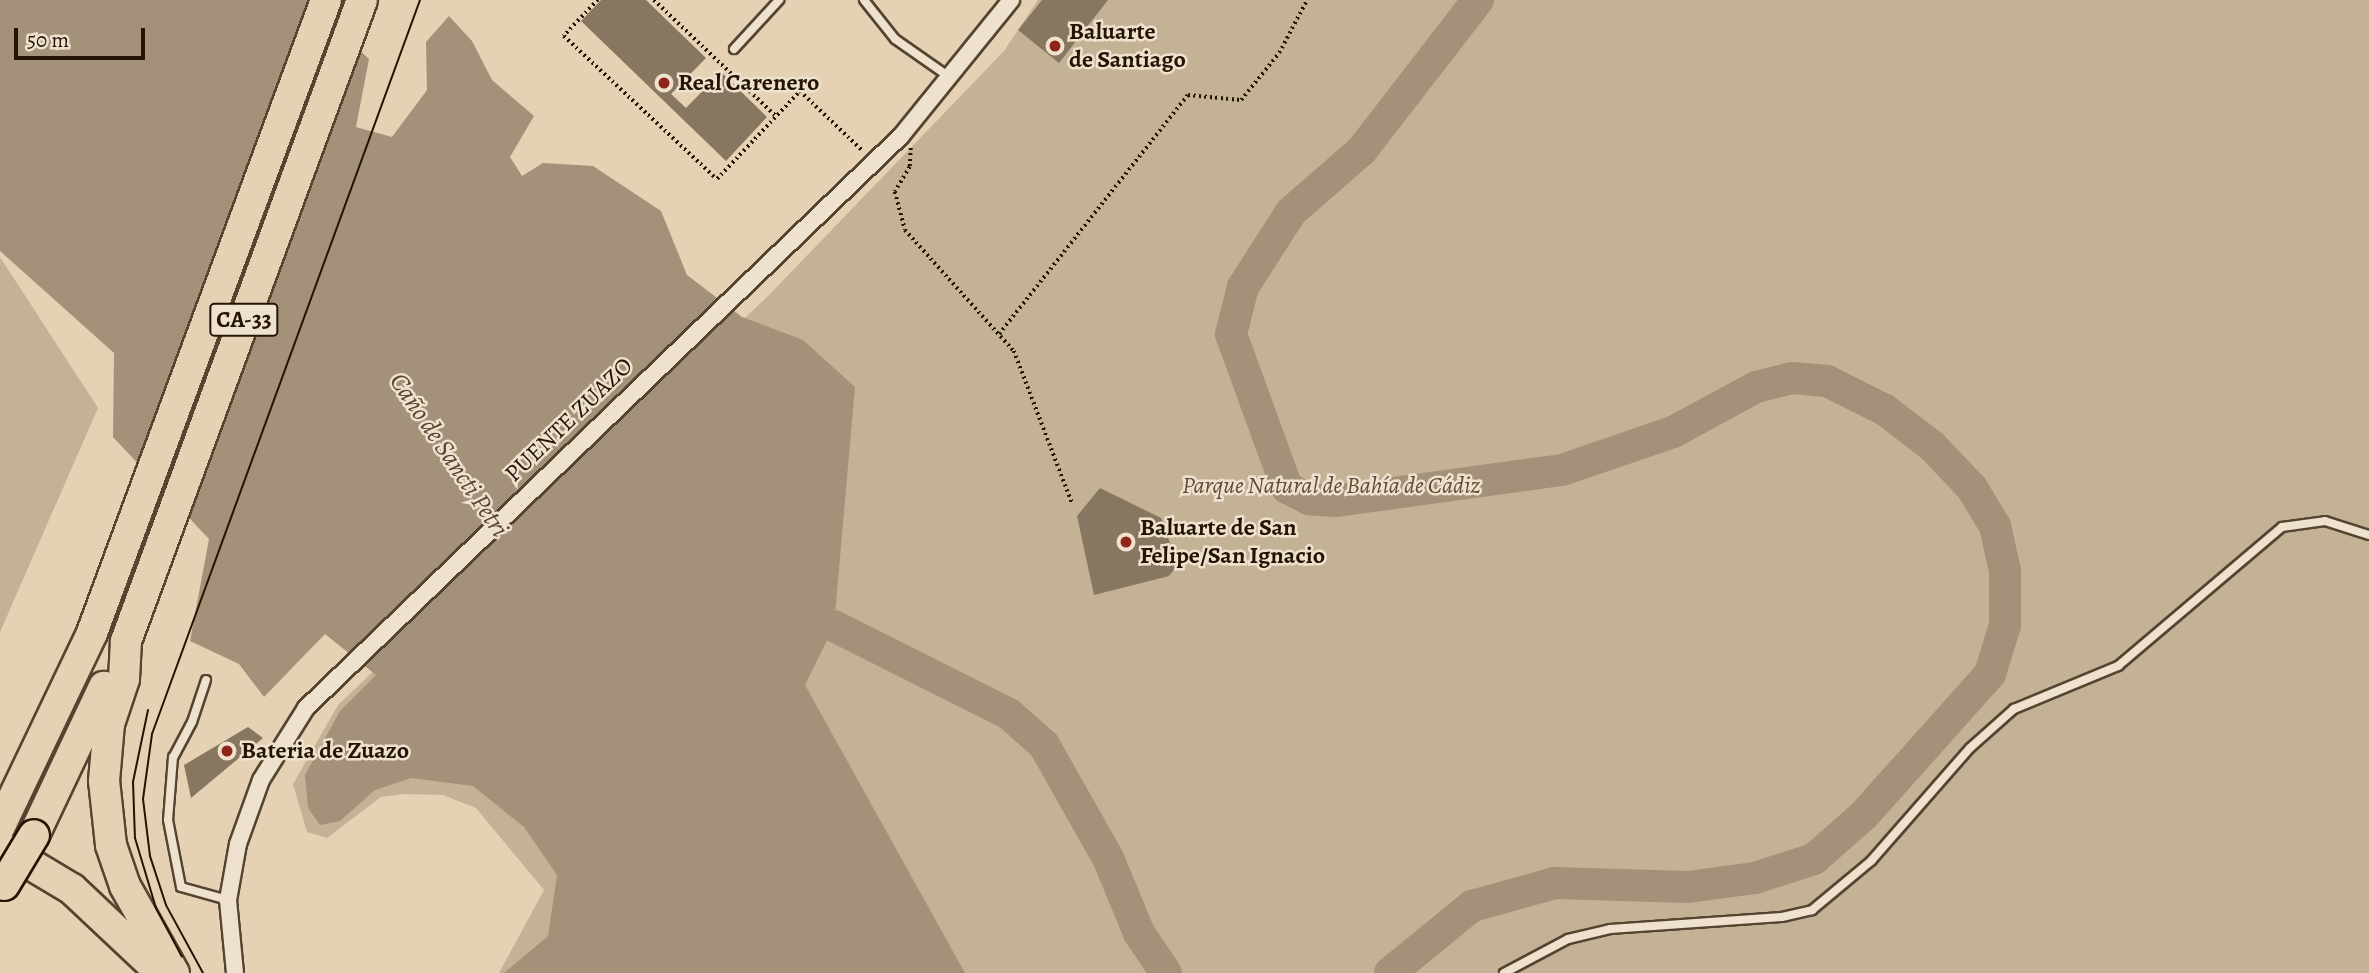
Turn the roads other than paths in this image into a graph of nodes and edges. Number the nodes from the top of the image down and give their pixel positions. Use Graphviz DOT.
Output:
graph roads {
  1 [pos="326,0"];
  2 [pos="362,0"];
  3 [pos="779,0"];
  4 [pos="864,0"];
  5 [pos="1011,0"];
  6 [pos="734,49"];
  7 [pos="951,78"];
  8 [pos="2369,535"];
  9 [pos="126,641"];
  10 [pos="206,680"];
  11 [pos="2,830"];
  12 [pos="2,887"];
  13 [pos="228,900"];
  14 [pos="161,973"];
  15 [pos="174,973"];
  16 [pos="234,973"];
  17 [pos="1504,973"];
  1 -- 11 [label="highway, CA-33"];
  2 -- 9 [label="highway, CA-33"];
  3 -- 6 [label="lane"];
  4 -- 7 [label="lane"];
  5 -- 7 [label="street, PUENTE ZUAZO"];
  7 -- 13 [label="street, PUENTE ZUAZO"];
  8 -- 17 [label="lane"];
  9 -- 12 [label="highway, CA-33, bridge"];
  9 -- 15 [label="highway"];
  10 -- 13 [label="lane"];
  11 -- 14 [label="highway"];
  13 -- 16 [label="street, PUENTE ZUAZO"];
}
